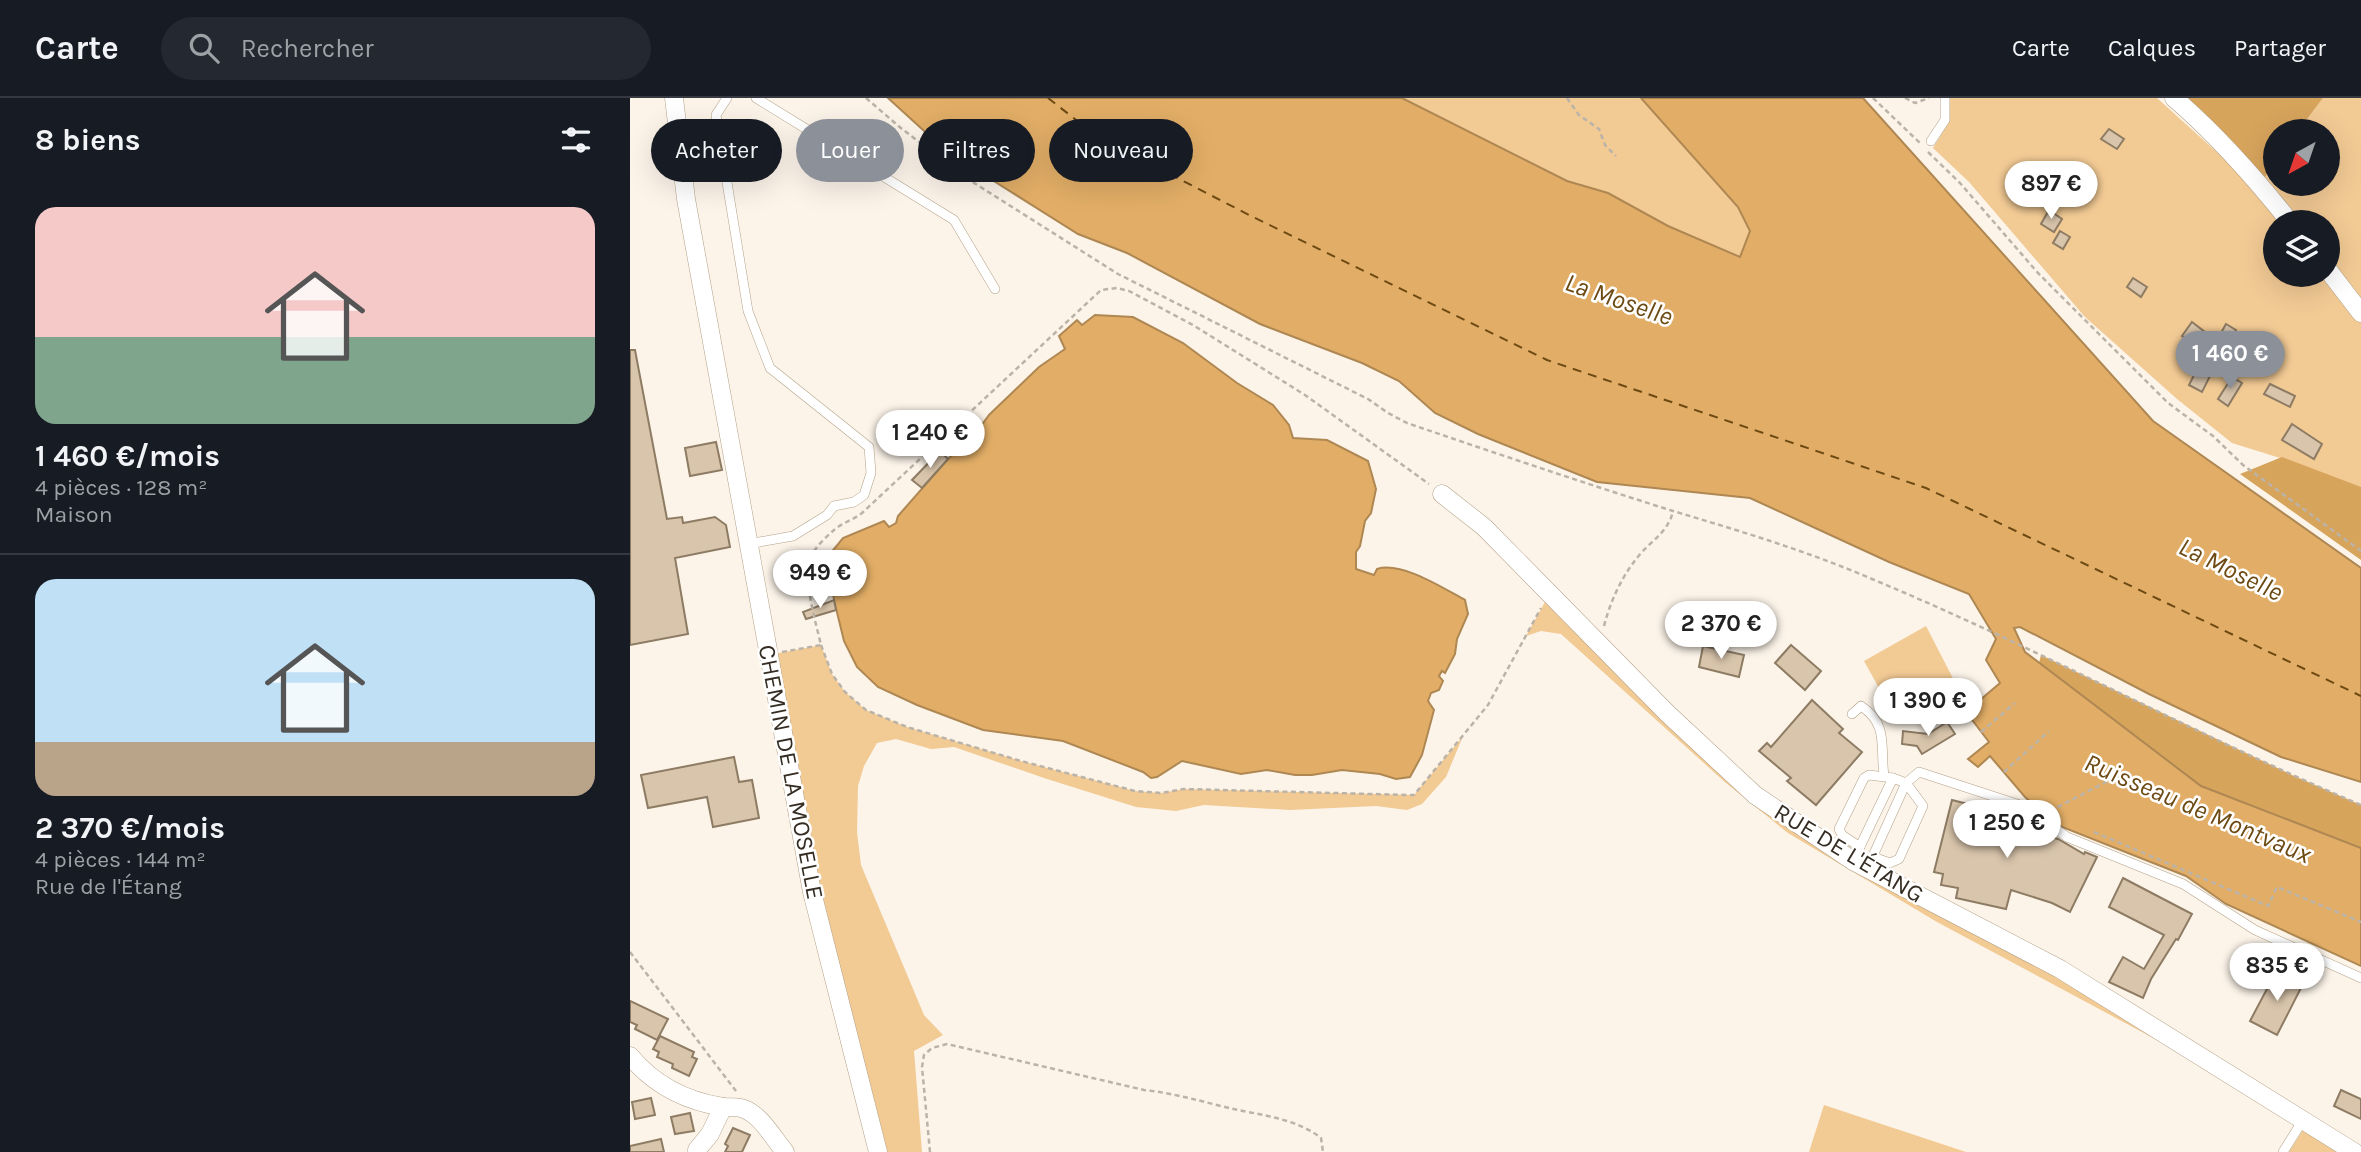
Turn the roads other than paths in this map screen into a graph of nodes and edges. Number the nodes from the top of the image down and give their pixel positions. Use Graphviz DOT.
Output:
graph roads {
  1 [pos="674,98"];
  2 [pos="727,98"];
  3 [pos="756,98"];
  4 [pos="1945,98"];
  5 [pos="2174,98"];
  6 [pos="1931,141"];
  7 [pos="2281,210"];
  8 [pos="2340,286"];
  9 [pos="995,289"];
  10 [pos="2361,313"];
  11 [pos="1442,494"];
  12 [pos="748,544"];
  13 [pos="1852,714"];
  14 [pos="1888,777"];
  15 [pos="1906,783"];
  16 [pos="1863,858"];
  17 [pos="2361,978"];
  18 [pos="630,1056"];
  19 [pos="723,1107"];
  20 [pos="2303,1120"];
  21 [pos="697,1150"];
  22 [pos="785,1152"];
  23 [pos="878,1152"];
  24 [pos="2283,1152"];
  25 [pos="2354,1152"];
  1 -- 12 [label="street, CHEMIN DE LA MOSELLE"];
  2 -- 12 [label="lane"];
  3 -- 9 [label="lane"];
  4 -- 6 [label="lane"];
  5 -- 7 [label="street"];
  8 -- 10 [label="street"];
  11 -- 16 [label="street, RUE DE L'ÉTANG"];
  12 -- 23 [label="street, CHEMIN DE LA MOSELLE"];
  13 -- 14 [label="lane"];
  14 -- 15 [label="lane"];
  14 -- 16 [label="lane"];
  14 -- 16 [label="lane"];
  15 -- 16 [label="lane"];
  15 -- 16 [label="lane"];
  15 -- 17 [label="lane"];
  16 -- 20 [label="street, RUE DE L'ÉTANG"];
  18 -- 19 [label="street"];
  19 -- 21 [label="street"];
  19 -- 22 [label="street"];
  20 -- 24 [label="lane"];
  20 -- 25 [label="street, RUE DE L'ÉTANG"];
}
